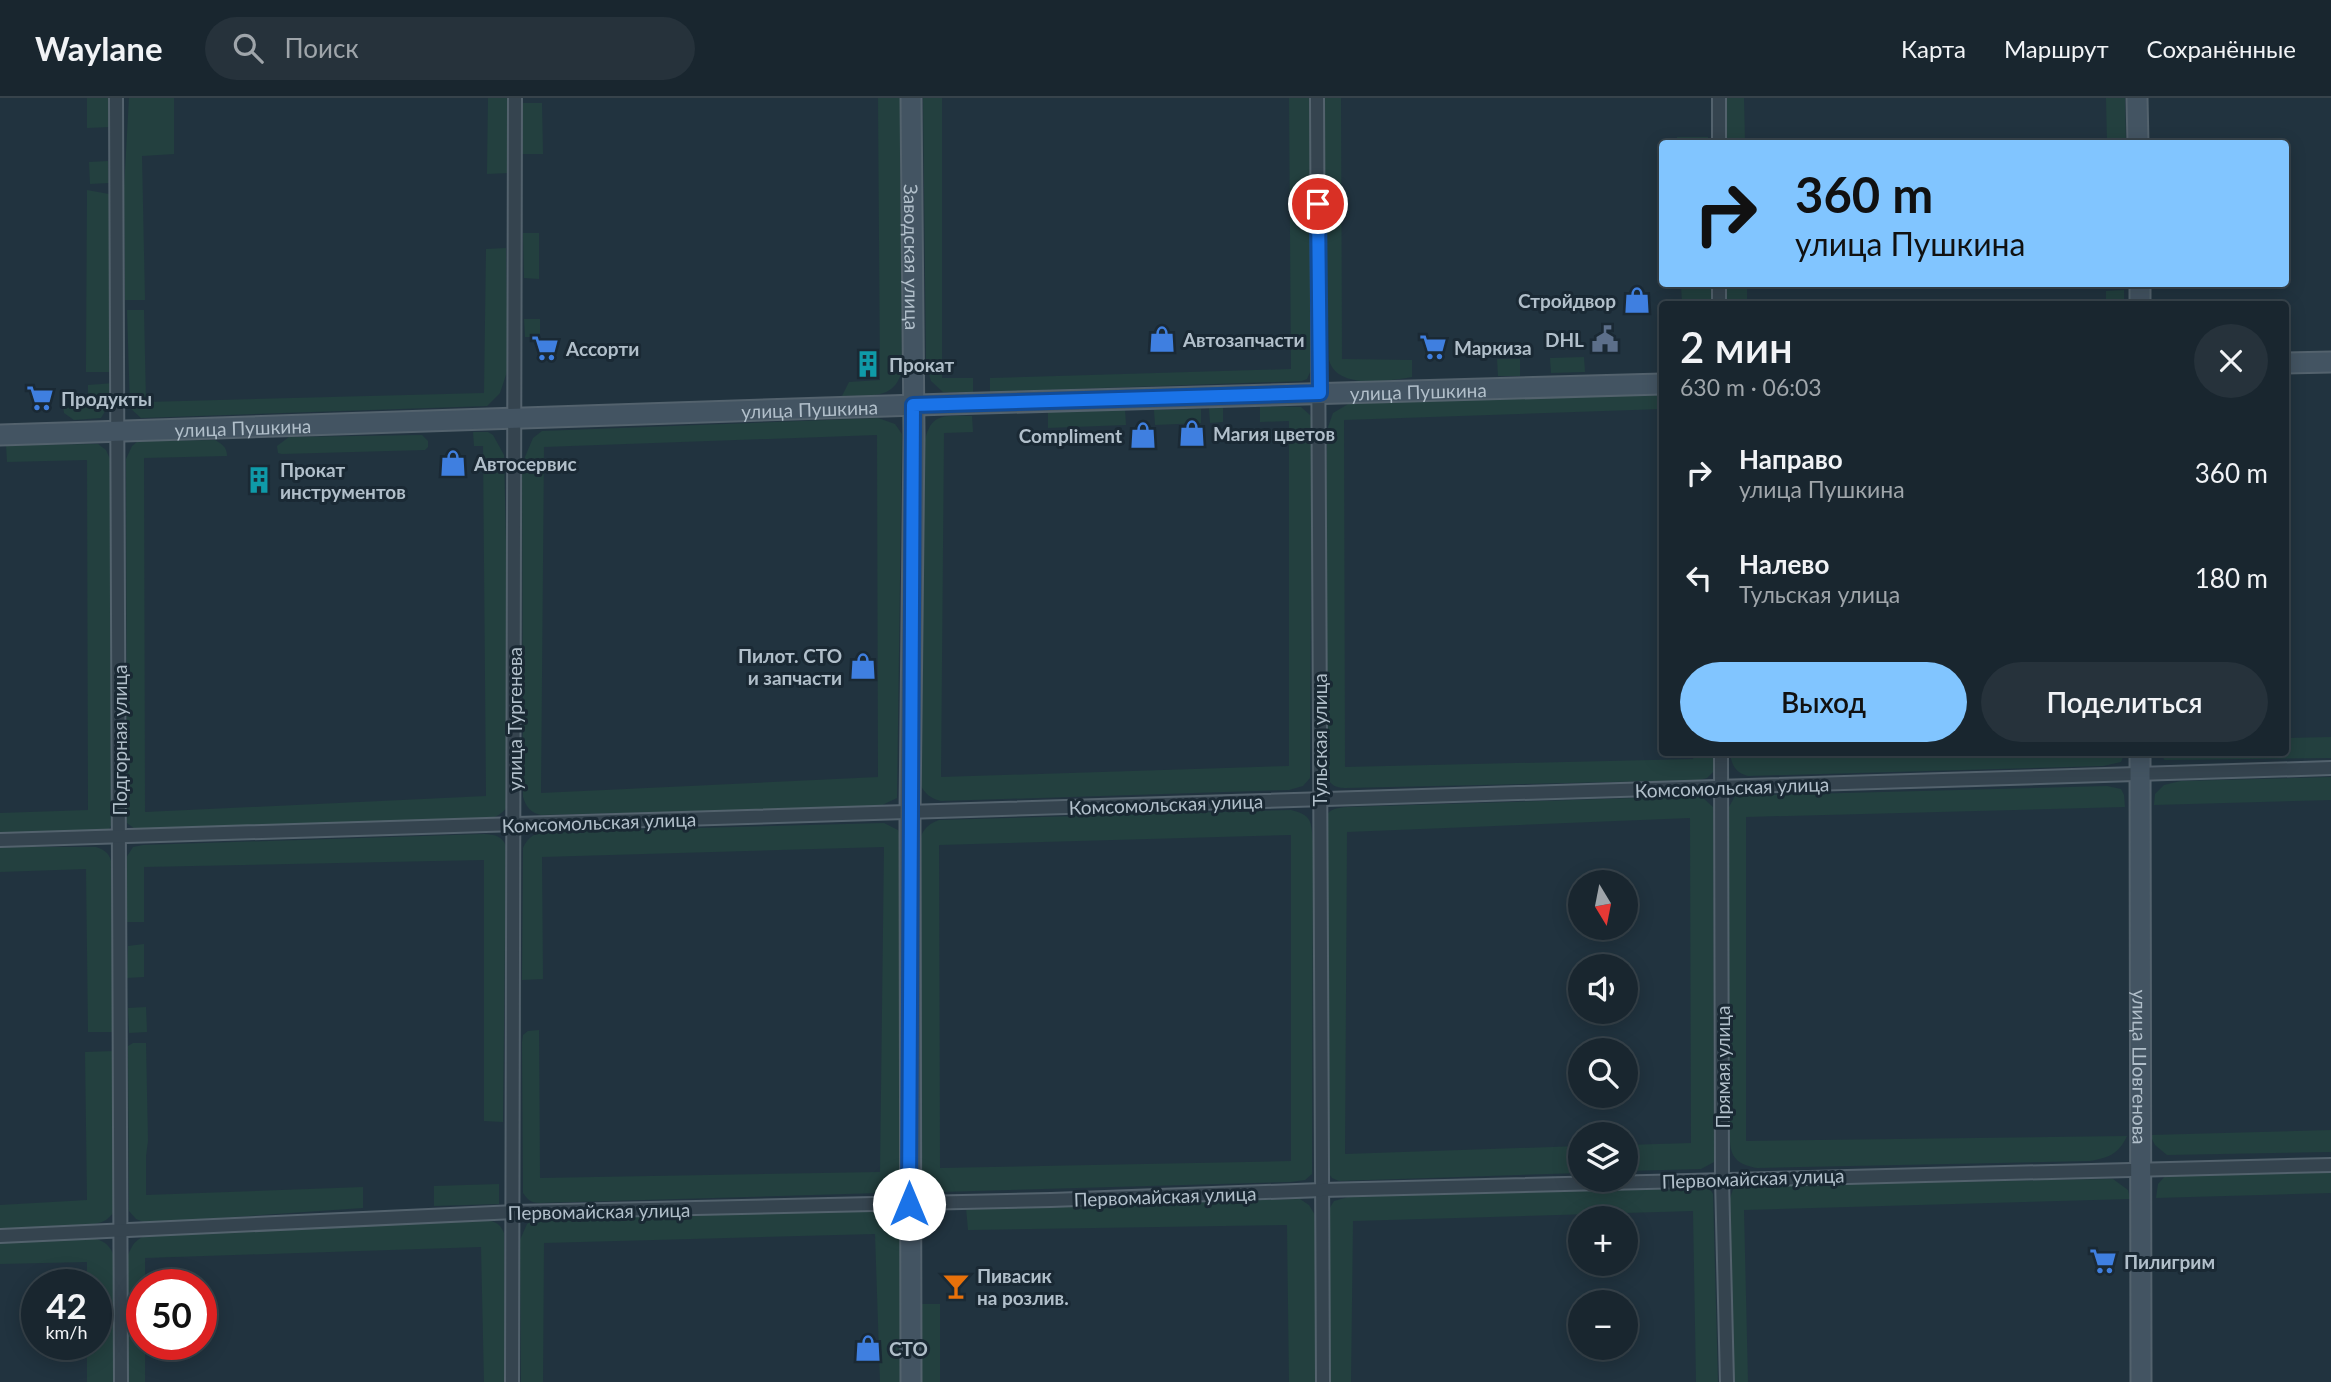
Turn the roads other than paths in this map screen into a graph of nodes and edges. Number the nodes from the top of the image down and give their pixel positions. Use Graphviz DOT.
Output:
graph roads {
  1 [pos="116,98"];
  2 [pos="515,98"];
  3 [pos="911,98"];
  4 [pos="1317,98"];
  5 [pos="1719,98"];
  6 [pos="2137,98"];
  7 [pos="1719,140"];
  8 [pos="2138,140"];
  9 [pos="2331,362"];
  10 [pos="2289,363"];
  11 [pos="1659,384"];
  12 [pos="1320,393"];
  13 [pos="913,405"];
  14 [pos="514,417"];
  15 [pos="118,432"];
  16 [pos="0,435"];
  17 [pos="1721,756"];
  18 [pos="2140,756"];
  19 [pos="2331,768"];
  20 [pos="2141,774"];
  21 [pos="1721,787"];
  22 [pos="1319,799"];
  23 [pos="910,813"];
  24 [pos="514,825"];
  25 [pos="120,837"];
  26 [pos="0,840"];
  27 [pos="2331,1165"];
  28 [pos="2140,1168"];
  29 [pos="1722,1179"];
  30 [pos="1322,1190"];
  31 [pos="909,1204"];
  32 [pos="513,1212"];
  33 [pos="122,1230"];
  34 [pos="0,1236"];
  35 [pos="121,1382"];
  36 [pos="512,1382"];
  37 [pos="911,1382"];
  38 [pos="1323,1382"];
  39 [pos="1727,1382"];
  40 [pos="2141,1382"];
  1 -- 15 [label="street, Подгорная улица"];
  2 -- 14 [label="street, улица Тургенева"];
  3 -- 13 [label="main road, Заводская улица"];
  4 -- 12 [label="street, Тульская улица"];
  5 -- 7 [label="street"];
  6 -- 8 [label="main road"];
  9 -- 10 [label="main road"];
  11 -- 12 [label="main road, улица Пушкина"];
  12 -- 13 [label="main road, улица Пушкина"];
  12 -- 22 [label="street, Тульская улица"];
  13 -- 14 [label="main road, улица Пушкина"];
  13 -- 23 [label="main road, Заводская улица"];
  14 -- 15 [label="main road, улица Пушкина"];
  14 -- 24 [label="street, улица Тургенева"];
  15 -- 16 [label="main road, улица Пушкина"];
  15 -- 25 [label="street, Подгорная улица"];
  17 -- 21 [label="street, Прямая улица"];
  18 -- 20 [label="main road, улица Шовгенова"];
  19 -- 20 [label="street, Комсомольская улица"];
  20 -- 21 [label="street, Комсомольская улица"];
  20 -- 28 [label="main road, улица Шовгенова"];
  21 -- 22 [label="street, Комсомольская улица"];
  21 -- 29 [label="street, Прямая улица"];
  22 -- 23 [label="street, Комсомольская улица"];
  22 -- 30 [label="street, Тульская улица"];
  23 -- 24 [label="street, Комсомольская улица"];
  23 -- 31 [label="main road, Заводская улица"];
  24 -- 25 [label="street, Комсомольская улица"];
  24 -- 32 [label="street, улица Тургенева"];
  25 -- 26 [label="street, Комсомольская улица"];
  25 -- 33 [label="street, Подгорная улица"];
  27 -- 28 [label="street, Первомайская улица"];
  28 -- 29 [label="street, Первомайская улица"];
  28 -- 40 [label="main road, улица Шовгенова"];
  29 -- 30 [label="street, Первомайская улица"];
  29 -- 39 [label="street, Прямая улица"];
  30 -- 31 [label="street, Первомайская улица"];
  30 -- 38 [label="street, Тульская улица"];
  31 -- 32 [label="street, Первомайская улица"];
  31 -- 37 [label="main road, Заводская улица"];
  32 -- 33 [label="street, Первомайская улица"];
  32 -- 36 [label="street, улица Тургенева"];
  33 -- 34 [label="street, Первомайская улица"];
  33 -- 35 [label="street, Подгорная улица"];
}
